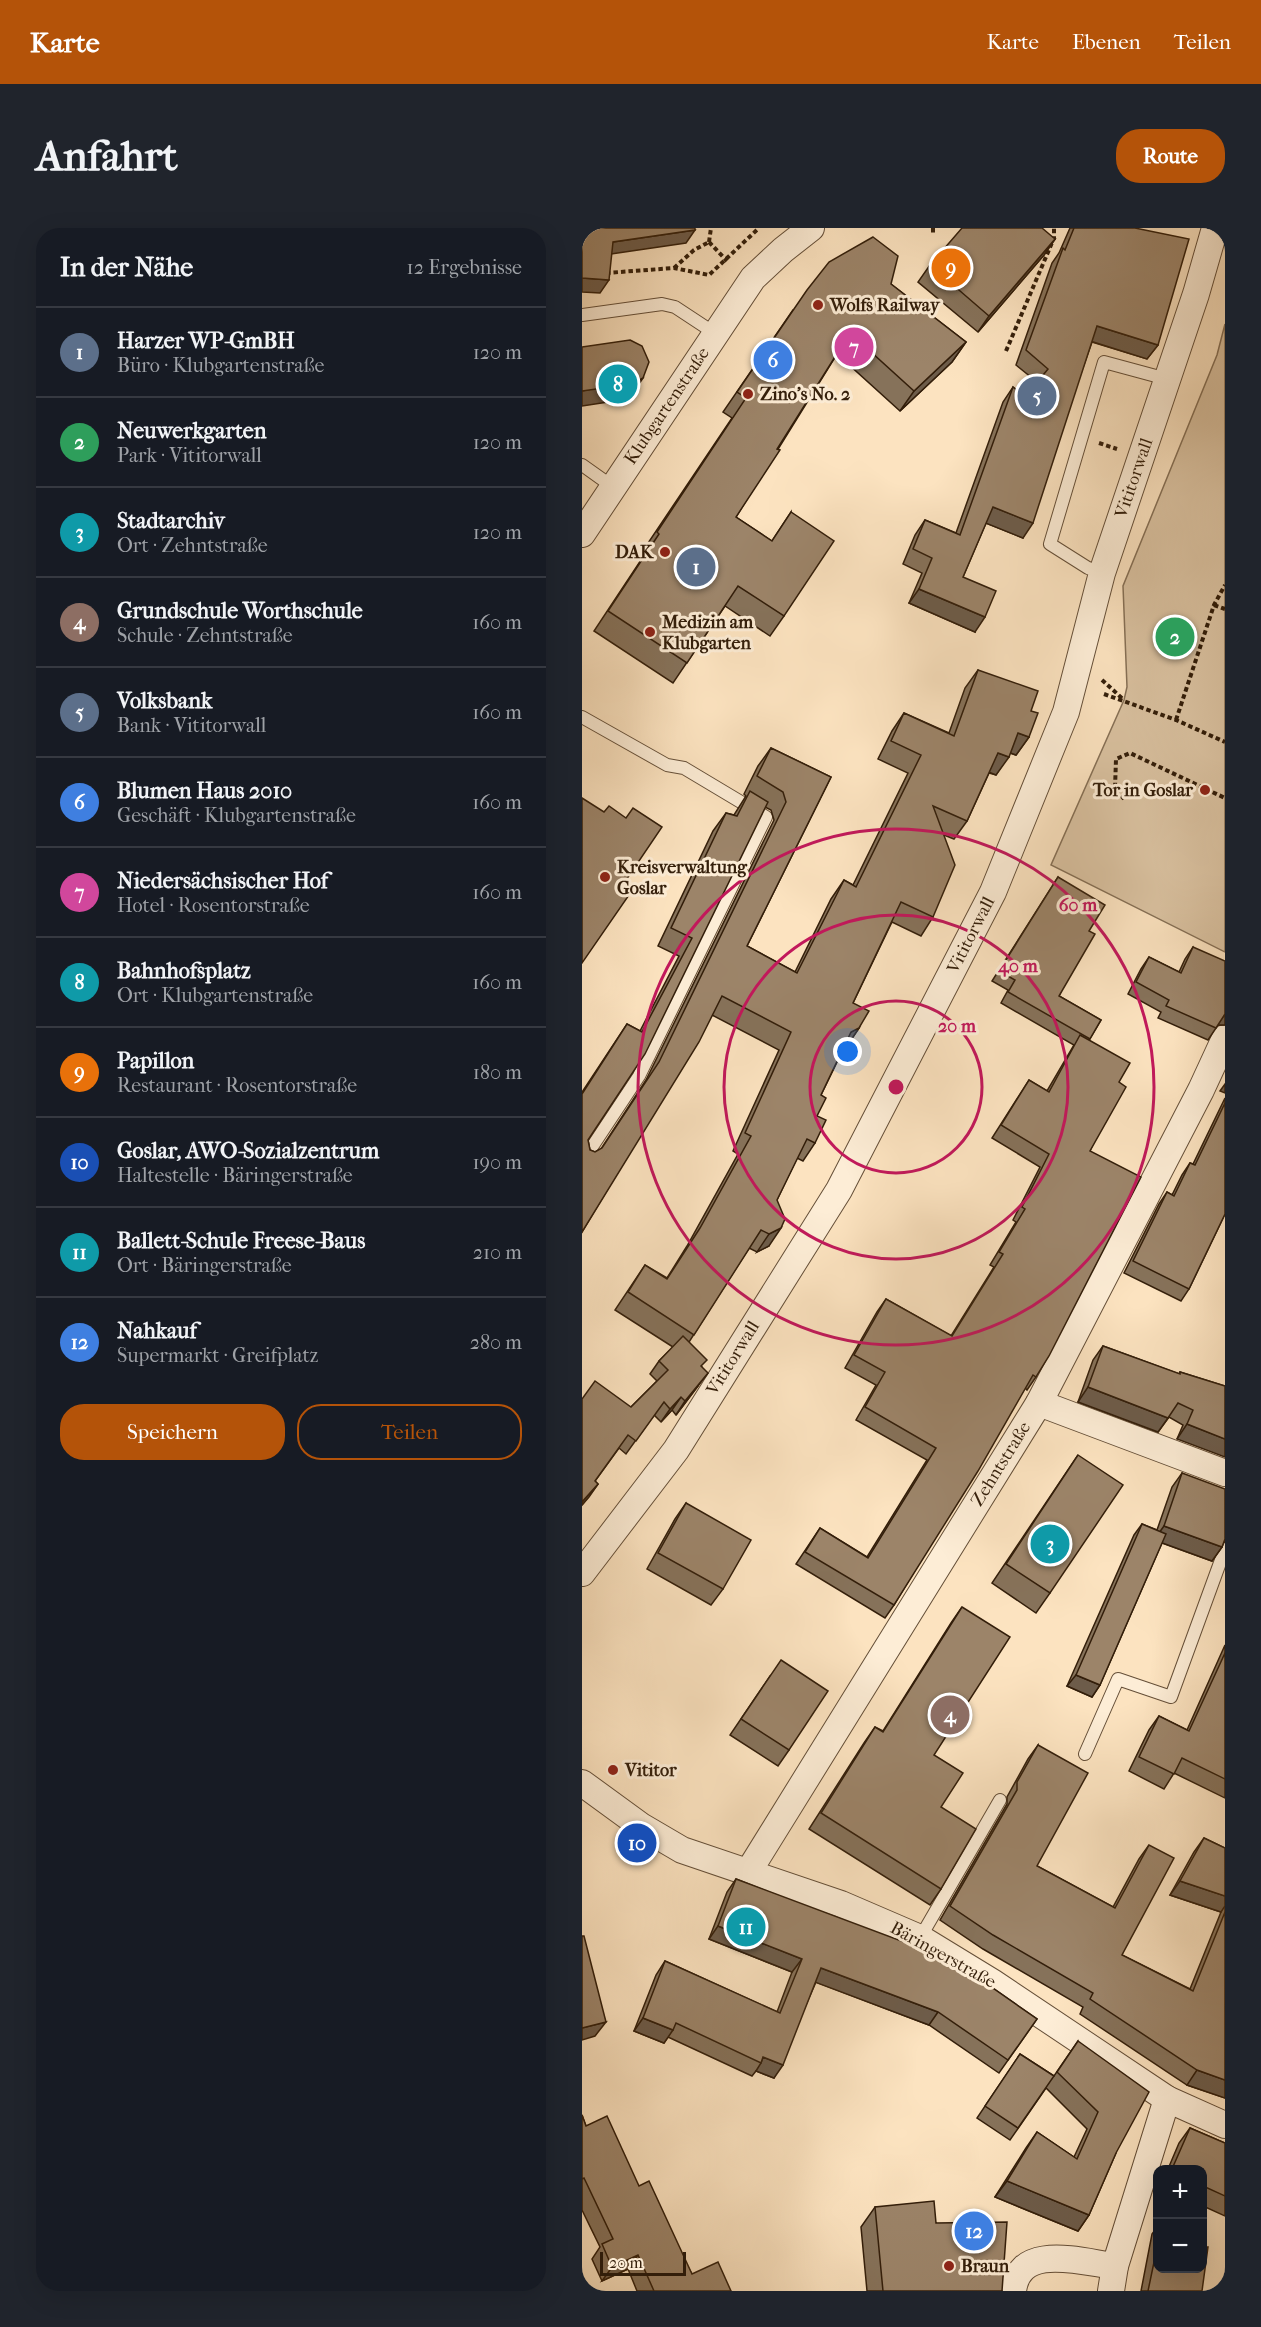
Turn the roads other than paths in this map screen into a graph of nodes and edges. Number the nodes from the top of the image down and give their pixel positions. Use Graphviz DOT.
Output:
graph roads {
  1 [pos="811,228"];
  2 [pos="1215,228"];
  3 [pos="582,315"];
  4 [pos="716,334"];
  5 [pos="1167,379"];
  6 [pos="582,465"];
  7 [pos="613,487"];
  8 [pos="582,534"];
  9 [pos="1102,573"];
  10 [pos="582,717"];
  11 [pos="1225,1038"];
  12 [pos="582,1162"];
  13 [pos="1039,1403"];
  14 [pos="1225,1473"];
  15 [pos="1225,1549"];
  16 [pos="582,1573"];
  17 [pos="1085,1754"];
  18 [pos="582,1784"];
  19 [pos="1000,1800"];
  20 [pos="747,1874"];
  21 [pos="920,1938"];
  22 [pos="1167,2099"];
  23 [pos="1225,2125"];
  24 [pos="1112,2279"];
  25 [pos="1013,2291"];
  1 -- 4 [label="street, Klubgartenstraße"];
  2 -- 5 [label="street, Vititorwall"];
  3 -- 4 [label="lane"];
  4 -- 7 [label="street, Klubgartenstraße"];
  5 -- 9 [label="street, Vititorwall"];
  5 -- 9 [label="lane"];
  6 -- 7 [label="lane"];
  7 -- 8 [label="street, Klubgartenstraße"];
  9 -- 16 [label="street, Vititorwall"];
  10 -- 12 [label="lane"];
  11 -- 13 [label="street, Zehntstraße"];
  13 -- 14 [label="street"];
  13 -- 20 [label="street, Zehntstraße"];
  15 -- 17 [label="lane"];
  18 -- 20 [label="street, Bäringerstraße"];
  19 -- 21 [label="lane"];
  20 -- 21 [label="street, Bäringerstraße"];
  21 -- 22 [label="street, Bäringerstraße"];
  22 -- 23 [label="street, Bäringerstraße"];
  22 -- 24 [label="street"];
  24 -- 25 [label="street"];
}
